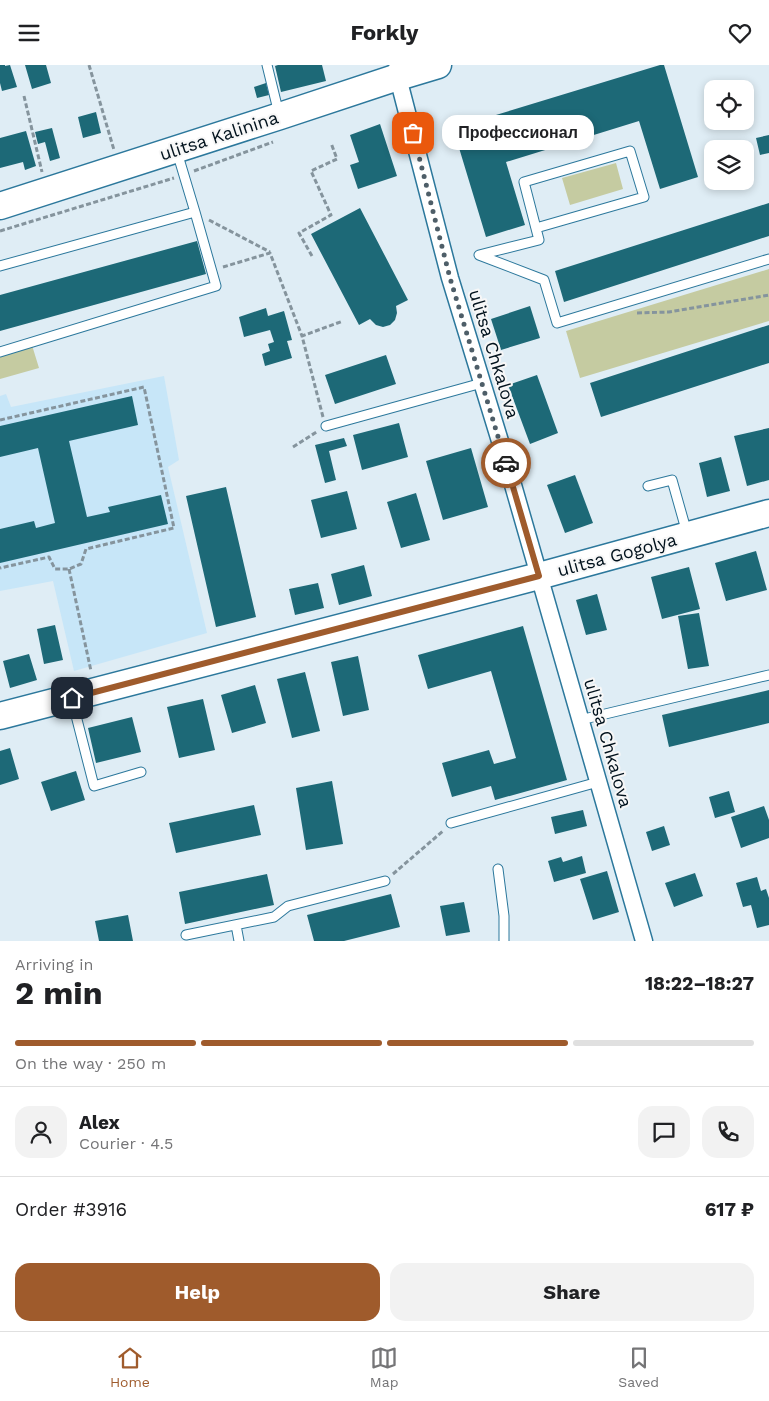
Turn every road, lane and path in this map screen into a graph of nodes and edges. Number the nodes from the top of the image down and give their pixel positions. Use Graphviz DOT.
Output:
graph roads {
  1 [pos="89,65"];
  2 [pos="267,65"];
  3 [pos="438,65"];
  4 [pos="396,71"];
  5 [pos="24,97"];
  6 [pos="280,116"];
  7 [pos="331,143"];
  8 [pos="114,150"];
  9 [pos="176,150"];
  10 [pos="42,172"];
  11 [pos="0,206"];
  12 [pos="195,212"];
  13 [pos="536,228"];
  14 [pos="270,253"];
  15 [pos="312,256"];
  16 [pos="769,259"];
  17 [pos="0,266"];
  18 [pos="212,270"];
  19 [pos="769,295"];
  20 [pos="631,313"];
  21 [pos="343,321"];
  22 [pos="302,336"];
  23 [pos="0,352"];
  24 [pos="482,383"];
  25 [pos="0,420"];
  26 [pos="326,426"];
  27 [pos="293,447"];
  28 [pos="648,487"];
  29 [pos="769,513"];
  30 [pos="688,535"];
  31 [pos="0,568"];
  32 [pos="69,569"];
  33 [pos="539,576"];
  34 [pos="769,675"];
  35 [pos="97,691"];
  36 [pos="72,698"];
  37 [pos="0,716"];
  38 [pos="580,719"];
  39 [pos="141,773"];
  40 [pos="598,782"];
  41 [pos="450,823"];
  42 [pos="498,869"];
  43 [pos="386,881"];
  44 [pos="236,925"];
  45 [pos="186,935"];
  46 [pos="240,941"];
  47 [pos="504,941"];
  48 [pos="644,941"];
  1 -- 8 [label="path"];
  2 -- 6 [label="lane"];
  3 -- 4 [label="main road, ulitsa Kalinina"];
  4 -- 6 [label="main road, ulitsa Kalinina"];
  4 -- 24 [label="street, ulitsa Chkalova"];
  5 -- 10 [label="path"];
  6 -- 9 [label="main road, ulitsa Kalinina"];
  7 -- 15 [label="path"];
  9 -- 11 [label="main road, ulitsa Kalinina"];
  9 -- 12 [label="lane"];
  12 -- 14 [label="path"];
  12 -- 17 [label="lane"];
  12 -- 18 [label="lane"];
  13 -- 13 [label="lane"];
  13 -- 16 [label="lane"];
  14 -- 18 [label="path"];
  14 -- 22 [label="path"];
  18 -- 23 [label="lane"];
  19 -- 20 [label="path"];
  21 -- 22 [label="path"];
  22 -- 26 [label="path"];
  24 -- 26 [label="lane"];
  24 -- 33 [label="street, ulitsa Chkalova"];
  25 -- 32 [label="path"];
  26 -- 27 [label="path"];
  28 -- 30 [label="lane"];
  29 -- 30 [label="main road, ulitsa Gogolya"];
  30 -- 33 [label="main road, ulitsa Gogolya"];
  31 -- 32 [label="path"];
  32 -- 35 [label="path"];
  33 -- 35 [label="main road, ulitsa Gogolya"];
  33 -- 38 [label="street, ulitsa Chkalova"];
  34 -- 38 [label="lane"];
  35 -- 36 [label="main road, ulitsa Gogolya"];
  36 -- 37 [label="main road, ulitsa Gogolya"];
  36 -- 39 [label="lane"];
  38 -- 40 [label="street, ulitsa Chkalova"];
  40 -- 41 [label="lane"];
  40 -- 48 [label="street, ulitsa Chkalova"];
  41 -- 43 [label="path"];
  42 -- 47 [label="lane"];
  43 -- 44 [label="lane"];
  44 -- 45 [label="lane"];
  44 -- 46 [label="lane"];
}
